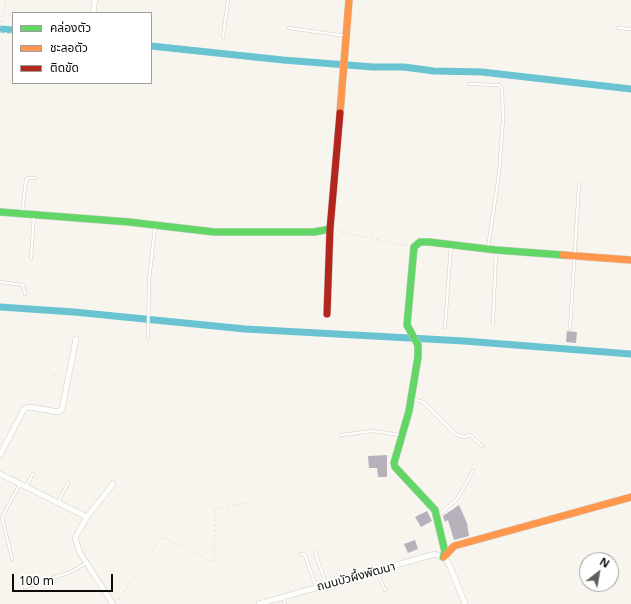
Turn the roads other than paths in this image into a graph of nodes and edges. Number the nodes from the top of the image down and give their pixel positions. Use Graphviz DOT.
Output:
graph roads {
  1 [pos="95,0"];
  2 [pos="228,0"];
  3 [pos="349,0"];
  4 [pos="93,12"];
  5 [pos="289,28"];
  6 [pos="618,28"];
  7 [pos="631,29"];
  8 [pos="346,36"];
  9 [pos="223,37"];
  10 [pos="469,84"];
  11 [pos="35,178"];
  12 [pos="579,184"];
  13 [pos="0,212"];
  14 [pos="22,214"];
  15 [pos="34,215"];
  16 [pos="155,225"];
  17 [pos="330,229"];
  18 [pos="451,244"];
  19 [pos="492,249"];
  20 [pos="575,256"];
  21 [pos="31,258"];
  22 [pos="631,260"];
  23 [pos="0,282"];
  24 [pos="25,294"];
  25 [pos="327,314"];
  26 [pos="493,323"];
  27 [pos="445,327"];
  28 [pos="570,328"];
  29 [pos="148,337"];
  30 [pos="76,339"];
  31 [pos="412,399"];
  32 [pos="341,435"];
  33 [pos="402,435"];
  34 [pos="482,446"];
  35 [pos="0,455"];
  36 [pos="473,470"];
  37 [pos="0,474"];
  38 [pos="33,474"];
  39 [pos="68,483"];
  40 [pos="113,484"];
  41 [pos="23,485"];
  42 [pos="631,497"];
  43 [pos="58,503"];
  44 [pos="87,517"];
  45 [pos="436,517"];
  46 [pos="315,552"];
  47 [pos="300,554"];
  48 [pos="444,557"];
  49 [pos="12,559"];
  50 [pos="87,562"];
  51 [pos="376,571"];
  52 [pos="326,585"];
  53 [pos="25,587"];
  54 [pos="316,587"];
  55 [pos="385,590"];
  56 [pos="283,597"];
  57 [pos="114,604"];
  58 [pos="259,604"];
  59 [pos="285,604"];
  60 [pos="465,604"];
  1 -- 4 [label="street"];
  2 -- 9 [label="lane"];
  3 -- 8 [label="street"];
  5 -- 8 [label="lane"];
  6 -- 7 [label="lane"];
  8 -- 17 [label="street"];
  10 -- 19 [label="lane"];
  11 -- 14 [label="lane"];
  12 -- 20 [label="lane"];
  13 -- 14 [label="street"];
  14 -- 15 [label="street"];
  15 -- 16 [label="street"];
  15 -- 21 [label="lane"];
  16 -- 17 [label="street"];
  16 -- 29 [label="lane"];
  17 -- 25 [label="street"];
  18 -- 19 [label="street"];
  18 -- 27 [label="lane"];
  18 -- 31 [label="street"];
  19 -- 20 [label="street"];
  19 -- 26 [label="lane"];
  20 -- 22 [label="street"];
  20 -- 28 [label="lane"];
  23 -- 24 [label="lane"];
  30 -- 35 [label="street"];
  31 -- 33 [label="street"];
  31 -- 34 [label="lane"];
  32 -- 33 [label="lane"];
  33 -- 45 [label="street"];
  36 -- 45 [label="lane"];
  37 -- 41 [label="street"];
  38 -- 41 [label="lane"];
  39 -- 43 [label="lane"];
  40 -- 44 [label="street"];
  41 -- 43 [label="street"];
  41 -- 49 [label="lane"];
  42 -- 48 [label="street"];
  43 -- 44 [label="street"];
  44 -- 50 [label="street"];
  45 -- 48 [label="street"];
  46 -- 52 [label="lane"];
  47 -- 54 [label="lane"];
  48 -- 51 [label="street, ถนนบัวผึ้งพัฒนา"];
  48 -- 60 [label="street"];
  50 -- 53 [label="lane"];
  50 -- 57 [label="street"];
  51 -- 52 [label="street, ถนนบัวผึ้งพัฒนา"];
  51 -- 55 [label="lane"];
  52 -- 54 [label="street, ถนนบัวผึ้งพัฒนา"];
  54 -- 56 [label="street, ถนนบัวผึ้งพัฒนา"];
  56 -- 58 [label="street, ถนนบัวผึ้งพัฒนา"];
  56 -- 59 [label="lane"];
}
